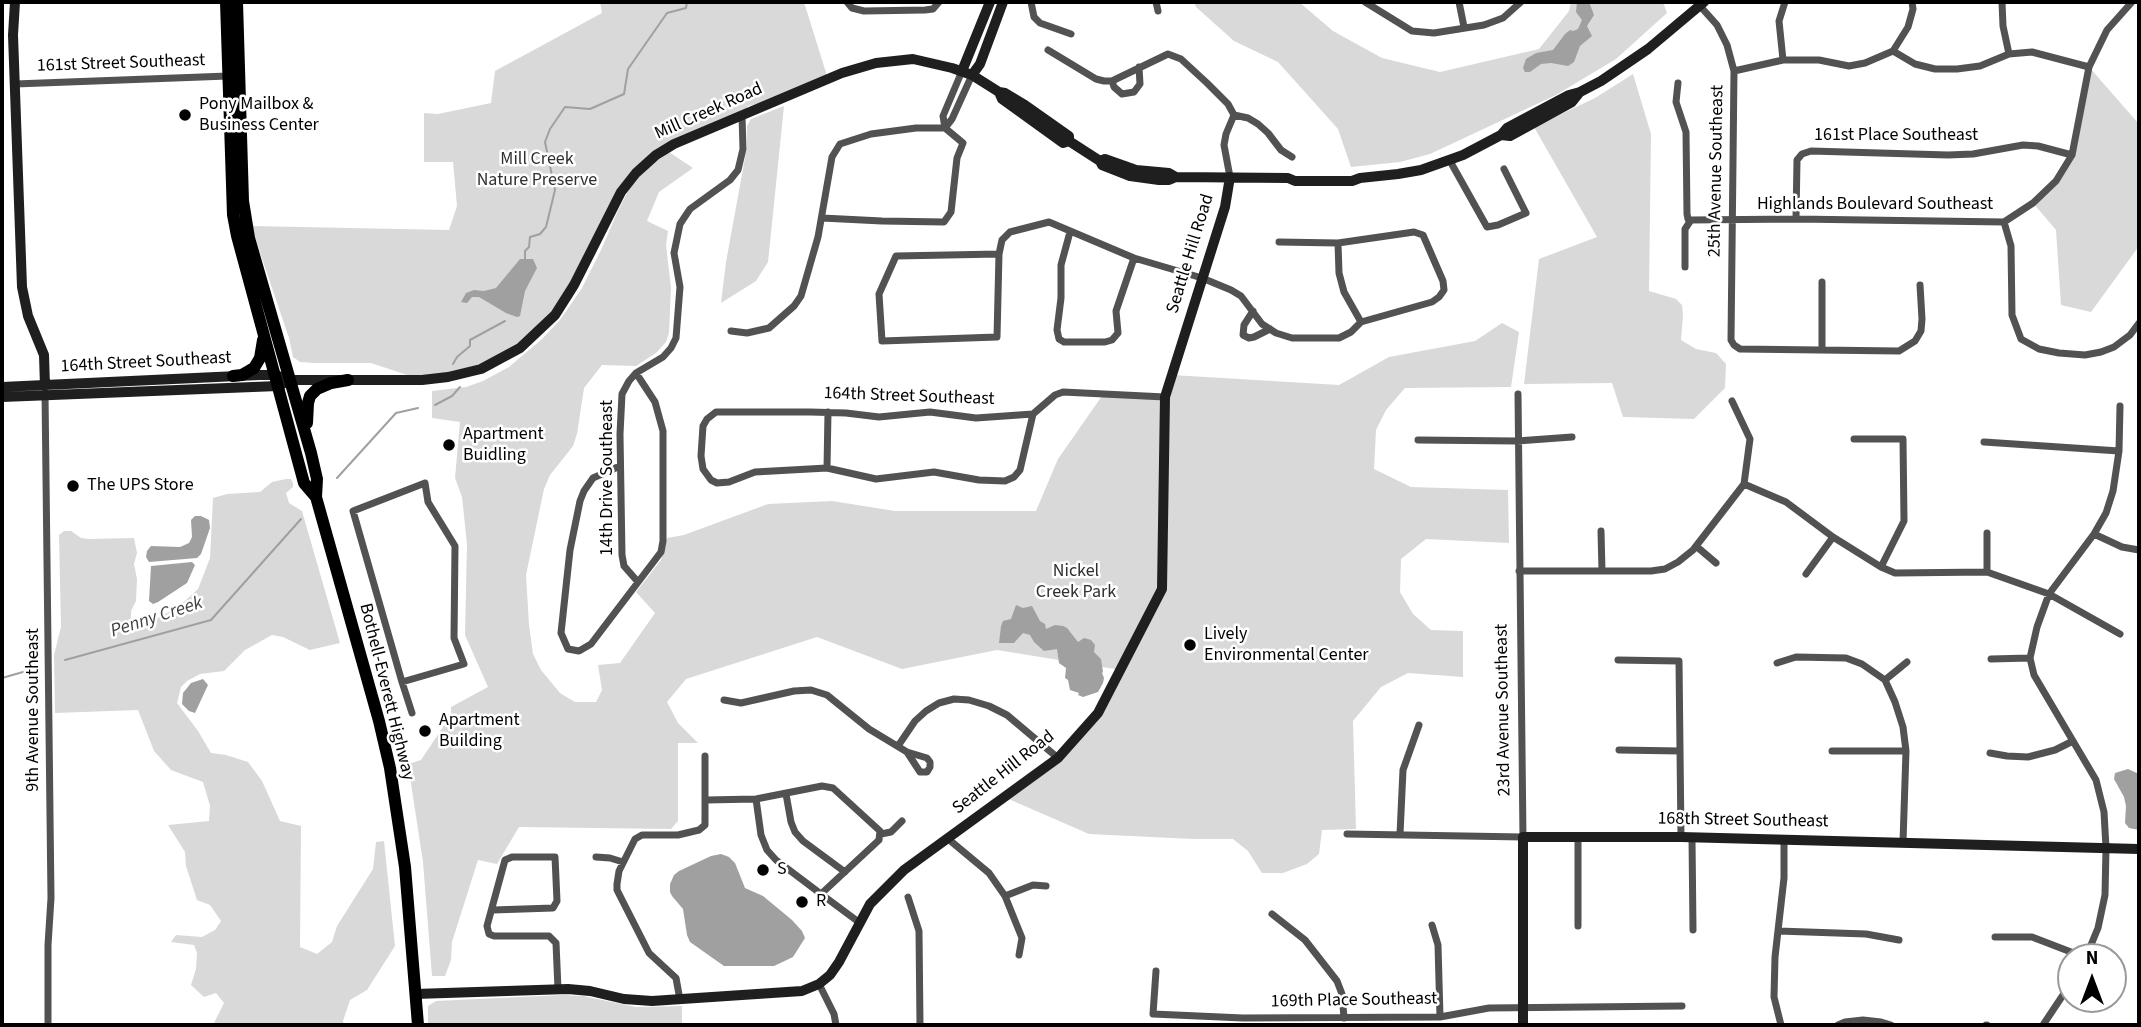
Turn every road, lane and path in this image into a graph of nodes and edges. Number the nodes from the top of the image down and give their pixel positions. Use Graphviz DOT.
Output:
graph roads {
  1 [pos="15,2"];
  2 [pos="226,2"];
  3 [pos="237,2"];
  4 [pos="847,2"];
  5 [pos="939,2"];
  6 [pos="990,2"];
  7 [pos="1003,2"];
  8 [pos="1031,2"];
  9 [pos="1156,2"];
  10 [pos="1365,2"];
  11 [pos="1459,2"];
  12 [pos="1521,2"];
  13 [pos="1785,2"];
  14 [pos="1912,2"];
  15 [pos="2002,2"];
  16 [pos="2136,3"];
  17 [pos="1702,4"];
  18 [pos="1158,10"];
  19 [pos="1464,27"];
  20 [pos="1071,34"];
  21 [pos="1048,50"];
  22 [pos="1893,51"];
  23 [pos="2009,54"];
  24 [pos="1783,60"];
  25 [pos="1139,67"];
  26 [pos="2089,68"];
  27 [pos="1734,71"];
  28 [pos="967,73"];
  29 [pos="233,75"];
  30 [pos="1112,81"];
  31 [pos="1678,83"];
  32 [pos="15,84"];
  33 [pos="742,115"];
  34 [pos="1234,115"];
  35 [pos="945,128"];
  36 [pos="2072,155"];
  37 [pos="1292,157"];
  38 [pos="1450,161"];
  39 [pos="1504,169"];
  40 [pos="1230,177"];
  41 [pos="821,218"];
  42 [pos="1796,219"];
  43 [pos="1690,220"];
  44 [pos="1733,220"];
  45 [pos="2004,222"];
  46 [pos="1070,232"];
  47 [pos="1279,242"];
  48 [pos="1338,243"];
  49 [pos="999,254"];
  50 [pos="1134,258"];
  51 [pos="1685,267"];
  52 [pos="1202,278"];
  53 [pos="1822,282"];
  54 [pos="1920,285"];
  55 [pos="1253,311"];
  56 [pos="1361,322"];
  57 [pos="2139,323"];
  58 [pos="1270,329"];
  59 [pos="731,331"];
  60 [pos="264,333"];
  61 [pos="1822,349"];
  62 [pos="636,373"];
  63 [pos="233,376"];
  64 [pos="276,380"];
  65 [pos="291,380"];
  66 [pos="348,380"];
  67 [pos="2,387"];
  68 [pos="45,391"];
  69 [pos="1518,394"];
  70 [pos="2,397"];
  71 [pos="1165,397"];
  72 [pos="1732,401"];
  73 [pos="2120,406"];
  74 [pos="828,412"];
  75 [pos="1033,414"];
  76 [pos="307,437"];
  77 [pos="1572,437"];
  78 [pos="1854,439"];
  79 [pos="1418,440"];
  80 [pos="1517,441"];
  81 [pos="1984,442"];
  82 [pos="2119,451"];
  83 [pos="620,466"];
  84 [pos="827,468"];
  85 [pos="1744,484"];
  86 [pos="316,497"];
  87 [pos="1601,531"];
  88 [pos="1987,533"];
  89 [pos="2094,534"];
  90 [pos="1833,537"];
  91 [pos="1696,546"];
  92 [pos="2139,550"];
  93 [pos="1716,563"];
  94 [pos="1881,567"];
  95 [pos="1519,571"];
  96 [pos="1602,571"];
  97 [pos="1987,572"];
  98 [pos="1806,574"];
  99 [pos="638,582"];
  100 [pos="2049,594"];
  101 [pos="2120,634"];
  102 [pos="2030,658"];
  103 [pos="1991,659"];
  104 [pos="1618,660"];
  105 [pos="1907,662"];
  106 [pos="1777,663"];
  107 [pos="1885,680"];
  108 [pos="402,682"];
  109 [pos="724,701"];
  110 [pos="412,713"];
  111 [pos="1419,726"];
  112 [pos="2073,741"];
  113 [pos="898,746"];
  114 [pos="1619,750"];
  115 [pos="1680,751"];
  116 [pos="1832,751"];
  117 [pos="1906,751"];
  118 [pos="907,752"];
  119 [pos="1990,753"];
  120 [pos="705,756"];
  121 [pos="1058,758"];
  122 [pos="786,794"];
  123 [pos="756,799"];
  124 [pos="706,800"];
  125 [pos="902,821"];
  126 [pos="881,834"];
  127 [pos="1347,834"];
  128 [pos="1400,834"];
  129 [pos="1523,837"];
  130 [pos="1578,837"];
  131 [pos="947,838"];
  132 [pos="1687,838"];
  133 [pos="1784,839"];
  134 [pos="1903,842"];
  135 [pos="2106,848"];
  136 [pos="2139,849"];
  137 [pos="596,857"];
  138 [pos="623,862"];
  139 [pos="845,873"];
  140 [pos="1046,886"];
  141 [pos="821,894"];
  142 [pos="1005,896"];
  143 [pos="908,897"];
  144 [pos="493,910"];
  145 [pos="1272,914"];
  146 [pos="860,923"];
  147 [pos="1432,925"];
  148 [pos="1578,926"];
  149 [pos="1693,930"];
  150 [pos="1778,931"];
  151 [pos="1995,937"];
  152 [pos="1899,940"];
  153 [pos="2091,943"];
  154 [pos="2057,946"];
  155 [pos="1020,955"];
  156 [pos="1156,971"];
  157 [pos="818,984"];
  158 [pos="558,989"];
  159 [pos="415,994"];
  160 [pos="680,1000"];
  161 [pos="2057,1004"];
  162 [pos="1682,1006"];
  163 [pos="1523,1008"];
  164 [pos="1440,1017"];
  165 [pos="1344,1018"];
  166 [pos="1243,1021"];
  167 [pos="48,1025"];
  168 [pos="418,1025"];
  169 [pos="836,1025"];
  170 [pos="920,1025"];
  171 [pos="1523,1025"];
  172 [pos="1781,1025"];
  173 [pos="1838,1025"];
  174 [pos="1891,1025"];
  175 [pos="2043,1025"];
  1 -- 32 [label="street"];
  2 -- 29 [label="main road, Bothell-Everett Highway"];
  3 -- 29 [label="main road, Bothell-Everett Highway"];
  4 -- 5 [label="street"];
  6 -- 28 [label="street"];
  7 -- 28 [label="street"];
  8 -- 20 [label="street"];
  9 -- 18 [label="street"];
  10 -- 19 [label="street"];
  11 -- 19 [label="street"];
  12 -- 19 [label="street"];
  13 -- 24 [label="street"];
  14 -- 22 [label="street"];
  15 -- 23 [label="street"];
  16 -- 26 [label="street, Highlands Boulevard Southeast"];
  17 -- 27 [label="street, 25th Avenue Southeast"];
  17 -- 38 [label="street, Seattle Hill Road"];
  21 -- 30 [label="street"];
  22 -- 23 [label="street"];
  22 -- 24 [label="street"];
  23 -- 26 [label="street"];
  24 -- 27 [label="street"];
  25 -- 30 [label="street"];
  25 -- 30 [label="street"];
  25 -- 34 [label="street"];
  26 -- 36 [label="street, Highlands Boulevard Southeast"];
  27 -- 44 [label="street, 25th Avenue Southeast"];
  28 -- 33 [label="street, Mill Creek Road"];
  28 -- 35 [label="street"];
  28 -- 40 [label="street, Mill Creek Road"];
  29 -- 32 [label="street, 161st Street Southeast"];
  29 -- 60 [label="main road, Bothell-Everett Highway"];
  29 -- 65 [label="main road, Bothell-Everett Highway"];
  31 -- 43 [label="street"];
  32 -- 68 [label="street"];
  33 -- 62 [label="street"];
  33 -- 66 [label="street, Mill Creek Road"];
  34 -- 37 [label="street"];
  34 -- 40 [label="street"];
  35 -- 41 [label="street"];
  35 -- 41 [label="street"];
  36 -- 42 [label="street, 161st Place Southeast"];
  36 -- 45 [label="street, Highlands Boulevard Southeast"];
  38 -- 39 [label="street"];
  38 -- 40 [label="street, Seattle Hill Road"];
  40 -- 52 [label="street, Seattle Hill Road"];
  41 -- 59 [label="street"];
  42 -- 44 [label="street, Highlands Boulevard Southeast"];
  42 -- 45 [label="street, Highlands Boulevard Southeast"];
  43 -- 44 [label="street, Highlands Boulevard Southeast"];
  43 -- 51 [label="street"];
  44 -- 61 [label="street, 25th Avenue Southeast"];
  45 -- 57 [label="street"];
  46 -- 49 [label="street"];
  46 -- 50 [label="street"];
  46 -- 50 [label="street"];
  47 -- 48 [label="street"];
  48 -- 56 [label="street"];
  48 -- 56 [label="street"];
  49 -- 49 [label="street"];
  50 -- 52 [label="street"];
  52 -- 55 [label="street"];
  52 -- 71 [label="street, Seattle Hill Road"];
  53 -- 61 [label="street"];
  54 -- 61 [label="street"];
  55 -- 58 [label="street"];
  55 -- 58 [label="street"];
  56 -- 58 [label="street"];
  60 -- 63 [label="main road"];
  60 -- 64 [label="main road, Bothell-Everett Highway"];
  62 -- 83 [label="street, 14th Drive Southeast"];
  62 -- 99 [label="street"];
  63 -- 64 [label="street, 164th Street Southeast"];
  63 -- 68 [label="street, 164th Street Southeast"];
  64 -- 65 [label="street, Mill Creek Road"];
  64 -- 68 [label="street, 164th Street Southeast"];
  64 -- 86 [label="main road, Bothell-Everett Highway"];
  65 -- 66 [label="street, Mill Creek Road"];
  65 -- 76 [label="main road, Bothell-Everett Highway"];
  66 -- 76 [label="main road"];
  67 -- 68 [label="street, 164th Street Southeast"];
  68 -- 70 [label="street, 164th Street Southeast"];
  68 -- 167 [label="street, 9th Avenue Southeast"];
  69 -- 80 [label="street, 23rd Avenue Southeast"];
  71 -- 75 [label="street"];
  71 -- 121 [label="street, Seattle Hill Road"];
  72 -- 85 [label="street"];
  73 -- 82 [label="street"];
  74 -- 75 [label="street, 164th Street Southeast"];
  74 -- 84 [label="street"];
  74 -- 84 [label="street, 164th Street Southeast"];
  75 -- 84 [label="street"];
  76 -- 86 [label="main road, Bothell-Everett Highway"];
  77 -- 80 [label="street"];
  78 -- 94 [label="street"];
  79 -- 80 [label="street"];
  80 -- 95 [label="street, 23rd Avenue Southeast"];
  81 -- 82 [label="street"];
  82 -- 89 [label="street"];
  83 -- 99 [label="street, 14th Drive Southeast"];
  83 -- 99 [label="street"];
  85 -- 90 [label="street"];
  85 -- 91 [label="street"];
  86 -- 159 [label="main road, Bothell-Everett Highway"];
  87 -- 96 [label="street"];
  88 -- 97 [label="street"];
  89 -- 92 [label="street"];
  89 -- 100 [label="street"];
  90 -- 94 [label="street"];
  90 -- 98 [label="street"];
  91 -- 93 [label="street"];
  91 -- 96 [label="street"];
  94 -- 97 [label="street"];
  95 -- 96 [label="street"];
  95 -- 129 [label="street, 23rd Avenue Southeast"];
  97 -- 100 [label="street"];
  100 -- 101 [label="street"];
  100 -- 102 [label="street"];
  102 -- 103 [label="street"];
  102 -- 112 [label="street"];
  104 -- 115 [label="street"];
  105 -- 107 [label="street"];
  106 -- 107 [label="street"];
  107 -- 117 [label="street"];
  108 -- 108 [label="street"];
  108 -- 110 [label="street"];
  109 -- 113 [label="street"];
  111 -- 128 [label="street"];
  112 -- 119 [label="street"];
  112 -- 135 [label="street"];
  113 -- 118 [label="street"];
  113 -- 121 [label="street"];
  114 -- 115 [label="street"];
  115 -- 132 [label="street"];
  116 -- 117 [label="street"];
  117 -- 134 [label="street"];
  120 -- 124 [label="street"];
  121 -- 131 [label="street, Seattle Hill Road"];
  122 -- 123 [label="street"];
  122 -- 126 [label="street"];
  122 -- 139 [label="street"];
  123 -- 124 [label="street"];
  123 -- 141 [label="street"];
  124 -- 138 [label="street"];
  125 -- 126 [label="street"];
  126 -- 139 [label="street"];
  127 -- 128 [label="street, 168th Street Southeast"];
  128 -- 129 [label="street, 168th Street Southeast"];
  129 -- 130 [label="street, 168th Street Southeast"];
  129 -- 163 [label="street, 23rd Avenue Southeast"];
  130 -- 132 [label="street, 168th Street Southeast"];
  130 -- 148 [label="street"];
  131 -- 142 [label="street"];
  131 -- 146 [label="street, Seattle Hill Road"];
  132 -- 133 [label="street, 168th Street Southeast"];
  132 -- 149 [label="street"];
  133 -- 134 [label="street, 168th Street Southeast"];
  133 -- 150 [label="street"];
  134 -- 135 [label="street, 168th Street Southeast"];
  135 -- 136 [label="street, 168th Street Southeast"];
  135 -- 153 [label="street"];
  137 -- 138 [label="street"];
  138 -- 160 [label="street"];
  139 -- 141 [label="street"];
  140 -- 142 [label="street"];
  141 -- 146 [label="street"];
  142 -- 155 [label="street"];
  143 -- 170 [label="street"];
  144 -- 144 [label="street"];
  144 -- 158 [label="street"];
  145 -- 165 [label="street"];
  146 -- 157 [label="street, Seattle Hill Road"];
  147 -- 164 [label="street"];
  150 -- 152 [label="street"];
  150 -- 172 [label="street"];
  151 -- 154 [label="street"];
  156 -- 166 [label="street, 169th Place Southeast"];
  157 -- 160 [label="street"];
  157 -- 169 [label="street"];
  158 -- 159 [label="street"];
  158 -- 160 [label="street"];
  159 -- 168 [label="main road, Bothell-Everett Highway"];
  161 -- 175 [label="street"];
  162 -- 163 [label="street, 169th Place Southeast"];
  163 -- 164 [label="street, 169th Place Southeast"];
  163 -- 171 [label="street, 23rd Avenue Southeast"];
  164 -- 165 [label="street, 169th Place Southeast"];
  165 -- 166 [label="street, 169th Place Southeast"];
  173 -- 174 [label="street"];
}
